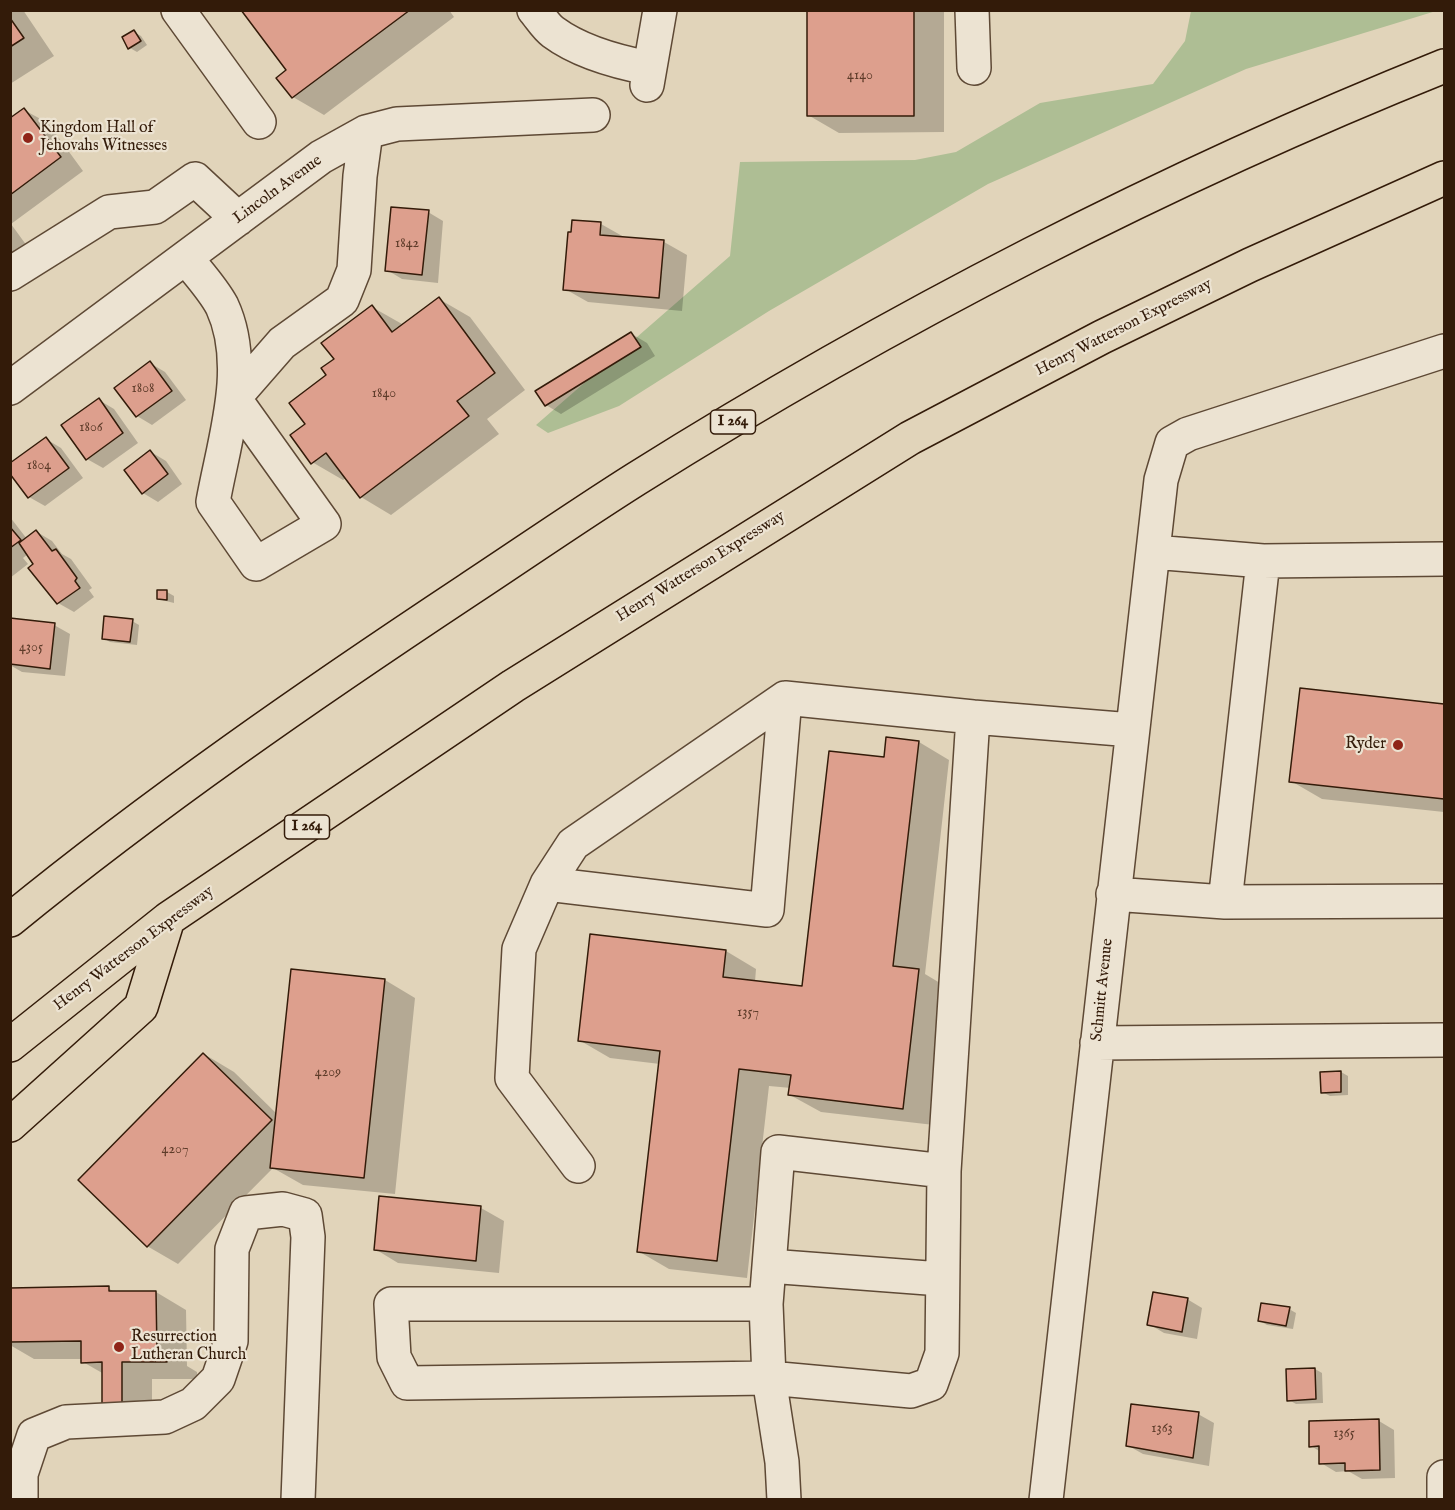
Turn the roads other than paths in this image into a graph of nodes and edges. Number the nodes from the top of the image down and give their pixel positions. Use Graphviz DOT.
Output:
graph roads {
  1 [pos="178,10"];
  2 [pos="534,10"];
  3 [pos="660,10"];
  4 [pos="972,10"];
  5 [pos="1444,66"];
  6 [pos="974,68"];
  7 [pos="592,115"];
  8 [pos="259,122"];
  9 [pos="366,132"];
  10 [pos="1444,178"];
  11 [pos="238,219"];
  12 [pos="186,258"];
  13 [pos="10,274"];
  14 [pos="1444,351"];
  15 [pos="10,388"];
  16 [pos="234,398"];
  17 [pos="1153,552"];
  18 [pos="1444,560"];
  19 [pos="1263,561"];
  20 [pos="785,698"];
  21 [pos="973,717"];
  22 [pos="1132,730"];
  23 [pos="74,868"];
  24 [pos="547,884"];
  25 [pos="1113,894"];
  26 [pos="10,897"];
  27 [pos="1444,900"];
  28 [pos="1224,902"];
  29 [pos="168,919"];
  30 [pos="10,920"];
  31 [pos="1444,1040"];
  32 [pos="1097,1043"];
  33 [pos="10,1045"];
  34 [pos="10,1125"];
  35 [pos="578,1166"];
  36 [pos="944,1171"];
  37 [pos="769,1266"];
  38 [pos="941,1280"];
  39 [pos="766,1304"];
  40 [pos="768,1378"];
  41 [pos="1444,1477"];
  42 [pos="21,1500"];
  43 [pos="298,1500"];
  44 [pos="784,1500"];
  45 [pos="1046,1500"];
  46 [pos="1444,1500"];
  1 -- 8 [label="street"];
  2 -- 3 [label="street"];
  4 -- 6 [label="street"];
  5 -- 23 [label="highway, I 264"];
  7 -- 9 [label="street, Lincoln Avenue"];
  9 -- 11 [label="street, Lincoln Avenue"];
  9 -- 16 [label="street"];
  10 -- 29 [label="highway, Henry Watterson Expressway / I 264"];
  11 -- 12 [label="street, Lincoln Avenue"];
  11 -- 13 [label="street"];
  12 -- 15 [label="street, Lincoln Avenue"];
  12 -- 16 [label="street"];
  14 -- 17 [label="street, Schmitt Avenue"];
  16 -- 16 [label="street"];
  17 -- 19 [label="street"];
  17 -- 22 [label="street, Schmitt Avenue"];
  18 -- 19 [label="street"];
  19 -- 28 [label="street"];
  20 -- 21 [label="street"];
  20 -- 24 [label="street"];
  20 -- 24 [label="street"];
  21 -- 22 [label="street"];
  21 -- 36 [label="street"];
  22 -- 25 [label="street, Schmitt Avenue"];
  23 -- 26 [label="highway"];
  23 -- 30 [label="highway, I 264"];
  24 -- 35 [label="street"];
  25 -- 28 [label="street"];
  25 -- 32 [label="street, Schmitt Avenue"];
  27 -- 28 [label="street"];
  29 -- 33 [label="highway, Henry Watterson Expressway / I 264"];
  29 -- 34 [label="highway"];
  31 -- 32 [label="street"];
  32 -- 45 [label="street, Schmitt Avenue"];
  36 -- 37 [label="street"];
  36 -- 38 [label="street"];
  37 -- 38 [label="street"];
  37 -- 39 [label="street"];
  38 -- 40 [label="street"];
  39 -- 40 [label="street"];
  39 -- 40 [label="street"];
  40 -- 44 [label="street"];
  41 -- 46 [label="street"];
  42 -- 43 [label="street"];
}
